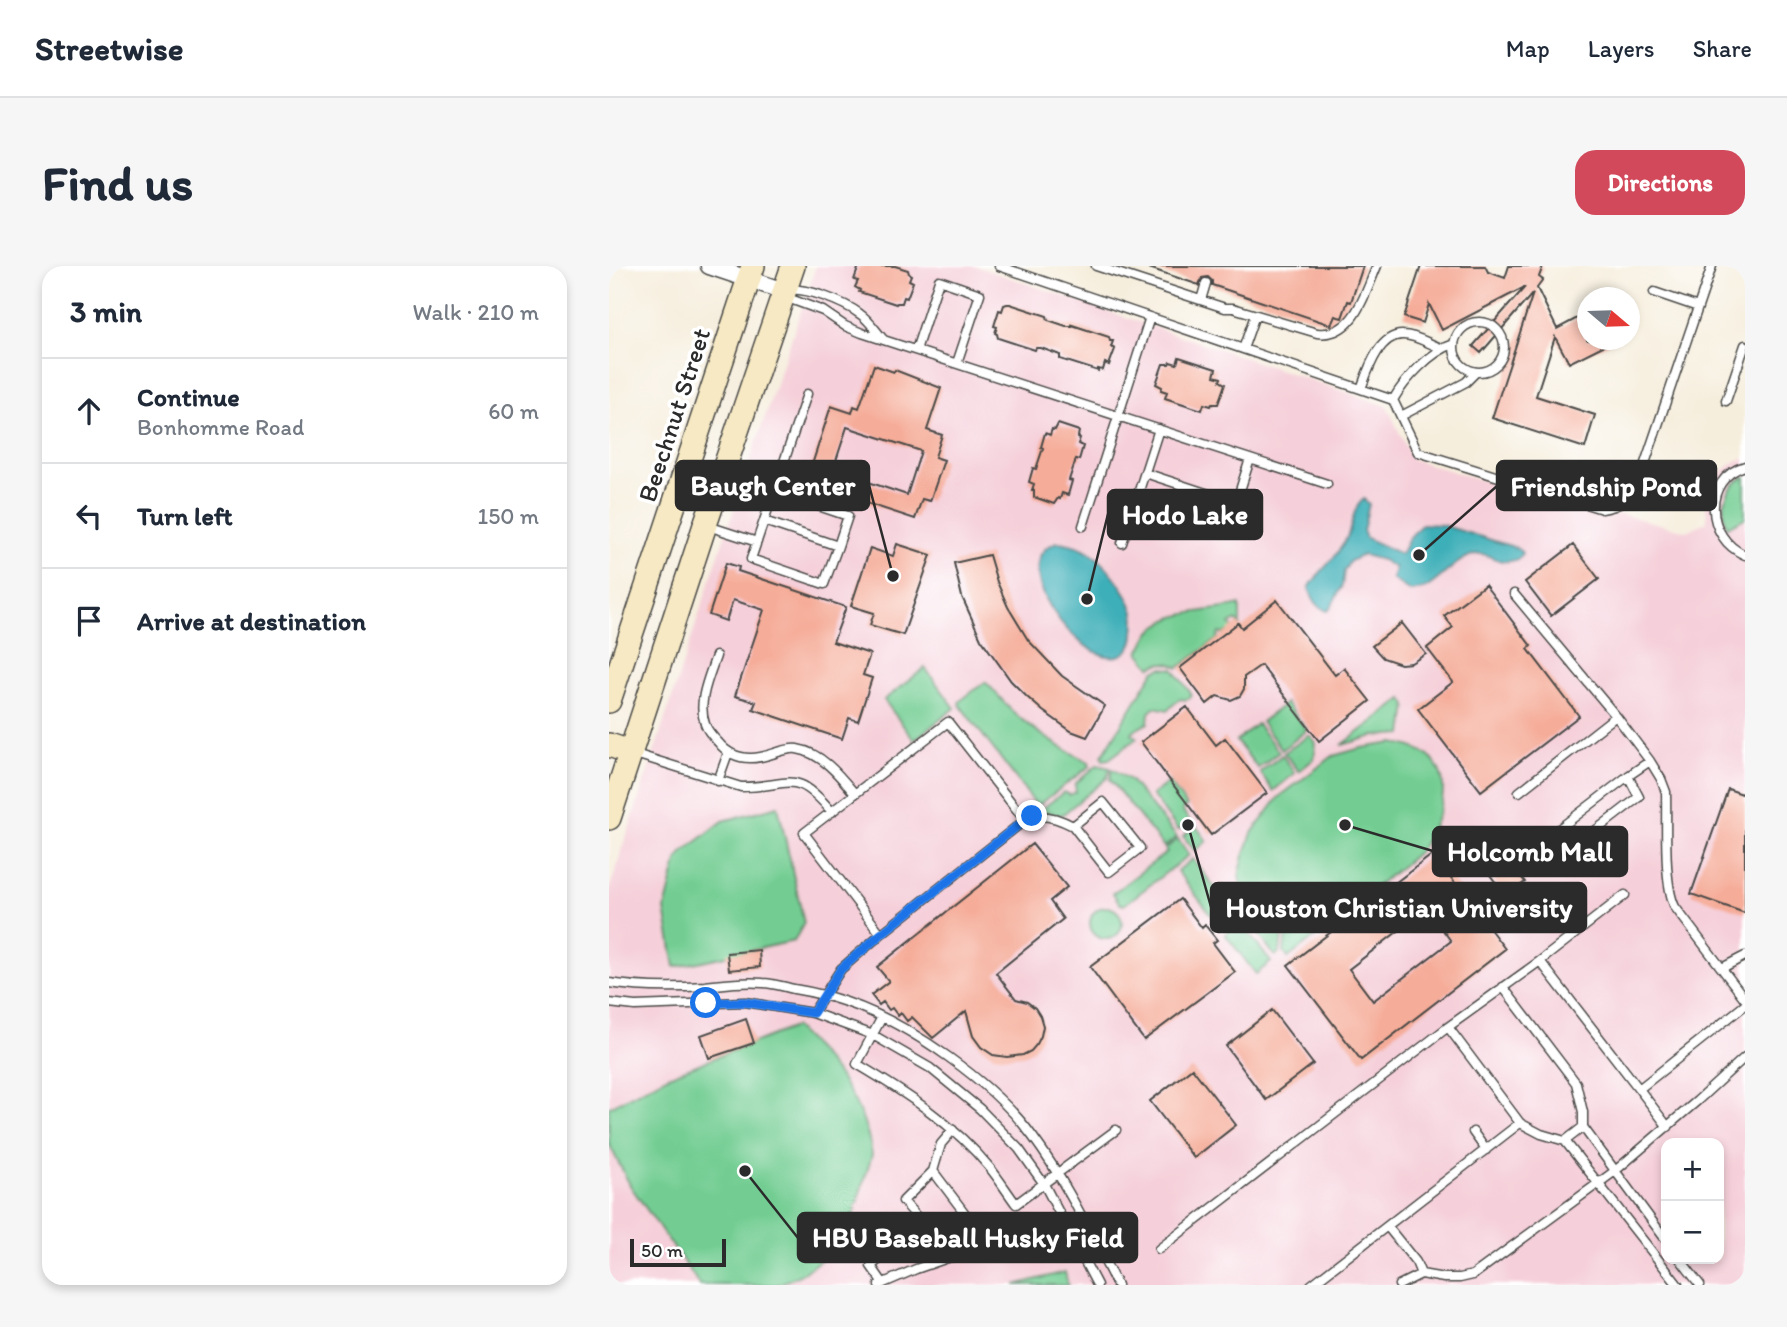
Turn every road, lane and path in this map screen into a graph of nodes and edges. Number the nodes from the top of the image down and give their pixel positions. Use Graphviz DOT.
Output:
graph roads {
  1 [pos="709,266"];
  2 [pos="793,266"];
  3 [pos="999,266"];
  4 [pos="1096,266"];
  5 [pos="1377,266"];
  6 [pos="1712,266"];
  7 [pos="751,273"];
  8 [pos="1206,284"];
  9 [pos="784,291"];
  10 [pos="1654,292"];
  11 [pos="828,299"];
  12 [pos="1201,300"];
  13 [pos="1698,307"];
  14 [pos="823,311"];
  15 [pos="1255,314"];
  16 [pos="1150,317"];
  17 [pos="883,339"];
  18 [pos="1454,344"];
  19 [pos="1745,345"];
  20 [pos="1441,348"];
  21 [pos="1243,349"];
  22 [pos="916,350"];
  23 [pos="957,363"];
  24 [pos="1476,372"];
  25 [pos="1361,389"];
  26 [pos="807,394"];
  27 [pos="1393,400"];
  28 [pos="1726,401"];
  29 [pos="1119,416"];
  30 [pos="1401,416"];
  31 [pos="1159,429"];
  32 [pos="1250,459"];
  33 [pos="1745,466"];
  34 [pos="1145,473"];
  35 [pos="1327,484"];
  36 [pos="774,491"];
  37 [pos="671,514"];
  38 [pos="764,521"];
  39 [pos="705,525"];
  40 [pos="1083,526"];
  41 [pos="757,542"];
  42 [pos="1122,543"];
  43 [pos="838,546"];
  44 [pos="1745,555"];
  45 [pos="1514,594"];
  46 [pos="716,656"];
  47 [pos="609,701"];
  48 [pos="1616,716"];
  49 [pos="620,749"];
  50 [pos="728,753"];
  51 [pos="1650,761"];
  52 [pos="1629,776"];
  53 [pos="718,781"];
  54 [pos="1519,792"];
  55 [pos="855,794"];
  56 [pos="832,811"];
  57 [pos="609,818"];
  58 [pos="1025,820"];
  59 [pos="1073,826"];
  60 [pos="1625,895"];
  61 [pos="881,934"];
  62 [pos="1745,956"];
  63 [pos="1540,961"];
  64 [pos="1722,968"];
  65 [pos="609,983"];
  66 [pos="1503,987"];
  67 [pos="825,995"];
  68 [pos="1744,996"];
  69 [pos="609,1003"];
  70 [pos="1745,1005"];
  71 [pos="813,1013"];
  72 [pos="882,1017"];
  73 [pos="1448,1027"];
  74 [pos="873,1035"];
  75 [pos="1745,1057"];
  76 [pos="1639,1089"];
  77 [pos="1520,1123"];
  78 [pos="1583,1127"];
  79 [pos="1668,1127"];
  80 [pos="953,1130"];
  81 [pos="1116,1130"];
  82 [pos="1473,1132"];
  83 [pos="1565,1142"];
  84 [pos="1486,1150"];
  85 [pos="933,1171"];
  86 [pos="1615,1171"];
  87 [pos="1058,1174"];
  88 [pos="1599,1183"];
  89 [pos="1044,1184"];
  90 [pos="923,1223"];
  91 [pos="1388,1226"];
  92 [pos="1661,1233"];
  93 [pos="1159,1250"];
  94 [pos="952,1257"];
  95 [pos="1684,1264"];
  96 [pos="1421,1274"];
  97 [pos="1473,1275"];
  98 [pos="881,1284"];
  99 [pos="1097,1285"];
  100 [pos="1117,1285"];
  101 [pos="1311,1285"];
  102 [pos="1399,1285"];
  103 [pos="1474,1285"];
  104 [pos="1678,1285"];
  105 [pos="1700,1285"];
  1 -- 7 [label="street"];
  2 -- 9 [label="main road"];
  3 -- 16 [label="lane"];
  4 -- 12 [label="lane"];
  5 -- 15 [label="lane"];
  6 -- 13 [label="lane"];
  7 -- 9 [label="street"];
  7 -- 37 [label="main road, Beechnut Street"];
  8 -- 12 [label="lane"];
  9 -- 11 [label="lane"];
  9 -- 14 [label="lane"];
  9 -- 39 [label="main road"];
  10 -- 13 [label="lane"];
  11 -- 14 [label="lane"];
  11 -- 17 [label="lane"];
  12 -- 15 [label="lane"];
  13 -- 30 [label="lane"];
  14 -- 17 [label="lane"];
  15 -- 21 [label="lane"];
  16 -- 21 [label="lane"];
  16 -- 29 [label="lane"];
  17 -- 22 [label="lane"];
  18 -- 20 [label="lane"];
  18 -- 24 [label="lane"];
  18 -- 24 [label="lane"];
  19 -- 28 [label="lane"];
  20 -- 25 [label="lane"];
  20 -- 27 [label="lane"];
  21 -- 25 [label="lane"];
  22 -- 23 [label="lane"];
  22 -- 23 [label="lane"];
  23 -- 29 [label="lane"];
  24 -- 30 [label="lane"];
  25 -- 27 [label="lane"];
  26 -- 36 [label="lane"];
  27 -- 30 [label="lane"];
  29 -- 31 [label="lane"];
  29 -- 40 [label="lane"];
  31 -- 32 [label="lane"];
  31 -- 34 [label="lane"];
  32 -- 34 [label="lane"];
  32 -- 35 [label="lane"];
  33 -- 44 [label="lane"];
  34 -- 42 [label="lane"];
  36 -- 38 [label="lane"];
  36 -- 43 [label="lane"];
  37 -- 39 [label="main road"];
  37 -- 47 [label="main road, Beechnut Street"];
  38 -- 41 [label="lane"];
  38 -- 43 [label="lane"];
  39 -- 41 [label="lane"];
  39 -- 49 [label="main road"];
  41 -- 43 [label="lane"];
  45 -- 48 [label="lane"];
  46 -- 50 [label="lane"];
  48 -- 51 [label="lane"];
  48 -- 54 [label="lane"];
  49 -- 53 [label="lane"];
  49 -- 57 [label="main road"];
  50 -- 53 [label="lane"];
  50 -- 55 [label="lane"];
  51 -- 52 [label="lane"];
  51 -- 64 [label="lane"];
  52 -- 52 [label="lane"];
  53 -- 56 [label="lane"];
  55 -- 56 [label="lane"];
  55 -- 58 [label="lane"];
  56 -- 61 [label="lane"];
  58 -- 59 [label="lane"];
  58 -- 61 [label="lane"];
  59 -- 59 [label="lane"];
  60 -- 63 [label="lane"];
  61 -- 67 [label="lane"];
  62 -- 64 [label="lane"];
  63 -- 66 [label="lane"];
  63 -- 76 [label="lane"];
  64 -- 68 [label="lane"];
  65 -- 67 [label="lane"];
  66 -- 73 [label="lane"];
  66 -- 78 [label="lane"];
  67 -- 71 [label="lane"];
  67 -- 72 [label="lane"];
  69 -- 71 [label="lane"];
  70 -- 76 [label="lane"];
  71 -- 74 [label="lane"];
  72 -- 74 [label="lane"];
  72 -- 87 [label="lane"];
  73 -- 77 [label="lane"];
  73 -- 93 [label="lane"];
  74 -- 80 [label="lane"];
  74 -- 89 [label="lane"];
  75 -- 79 [label="lane"];
  76 -- 79 [label="lane"];
  77 -- 83 [label="lane"];
  77 -- 84 [label="lane"];
  78 -- 83 [label="lane"];
  78 -- 86 [label="lane"];
  79 -- 86 [label="lane"];
  80 -- 85 [label="lane"];
  80 -- 89 [label="lane"];
  81 -- 87 [label="lane"];
  82 -- 84 [label="lane"];
  83 -- 88 [label="lane"];
  84 -- 91 [label="lane"];
  85 -- 90 [label="lane"];
  85 -- 94 [label="lane"];
  86 -- 88 [label="lane"];
  86 -- 92 [label="lane"];
  87 -- 89 [label="lane"];
  87 -- 100 [label="lane"];
  88 -- 97 [label="lane"];
  88 -- 104 [label="lane"];
  89 -- 99 [label="lane"];
  90 -- 94 [label="lane"];
  90 -- 98 [label="lane"];
  91 -- 96 [label="lane"];
  91 -- 101 [label="lane"];
  94 -- 98 [label="lane"];
  95 -- 105 [label="lane"];
  96 -- 97 [label="lane"];
  96 -- 102 [label="lane"];
  97 -- 103 [label="lane"];
}
